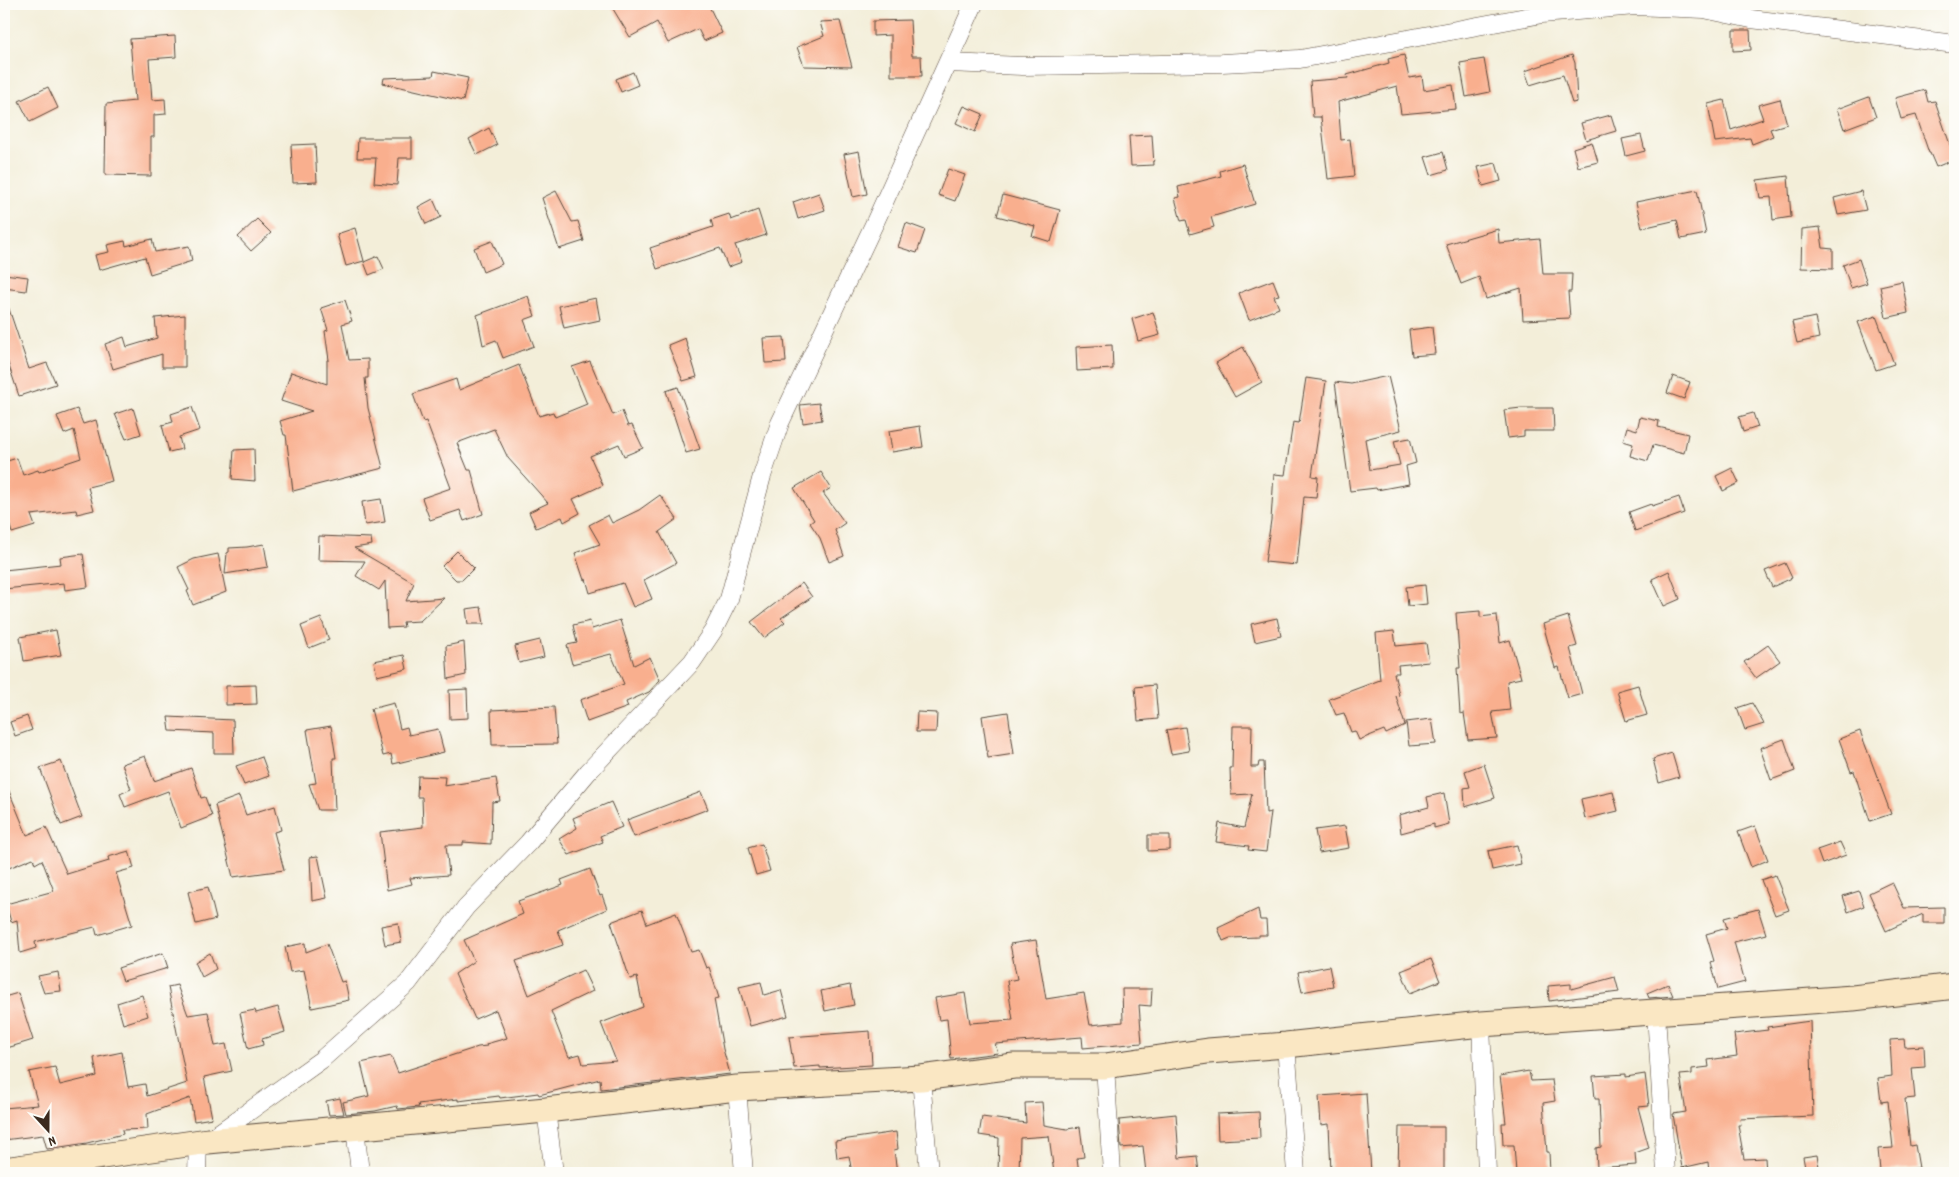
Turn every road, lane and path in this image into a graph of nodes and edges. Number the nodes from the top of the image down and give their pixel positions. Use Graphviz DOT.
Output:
graph roads {
  1 [pos="974,4"];
  2 [pos="1955,44"];
  3 [pos="948,64"];
  4 [pos="1955,986"];
  5 [pos="1656,1013"];
  6 [pos="1481,1024"];
  7 [pos="1286,1045"];
  8 [pos="1105,1066"];
  9 [pos="922,1078"];
  10 [pos="737,1088"];
  11 [pos="546,1110"];
  12 [pos="355,1127"];
  13 [pos="203,1141"];
  14 [pos="4,1170"];
  15 [pos="197,1173"];
  16 [pos="360,1173"];
  17 [pos="554,1173"];
  18 [pos="744,1173"];
  19 [pos="929,1173"];
  20 [pos="1112,1173"];
  21 [pos="1296,1173"];
  22 [pos="1487,1173"];
  23 [pos="1666,1173"];
  1 -- 3 [label="street"];
  2 -- 3 [label="street"];
  3 -- 13 [label="street"];
  4 -- 5 [label="street"];
  5 -- 6 [label="street"];
  5 -- 23 [label="street"];
  6 -- 7 [label="street"];
  6 -- 22 [label="street"];
  7 -- 8 [label="street"];
  7 -- 21 [label="street"];
  8 -- 9 [label="street"];
  8 -- 20 [label="street"];
  9 -- 10 [label="street"];
  9 -- 19 [label="street"];
  10 -- 11 [label="street"];
  10 -- 18 [label="street"];
  11 -- 12 [label="street"];
  11 -- 17 [label="street"];
  12 -- 13 [label="street"];
  12 -- 16 [label="street"];
  13 -- 14 [label="street"];
  13 -- 15 [label="street"];
}
